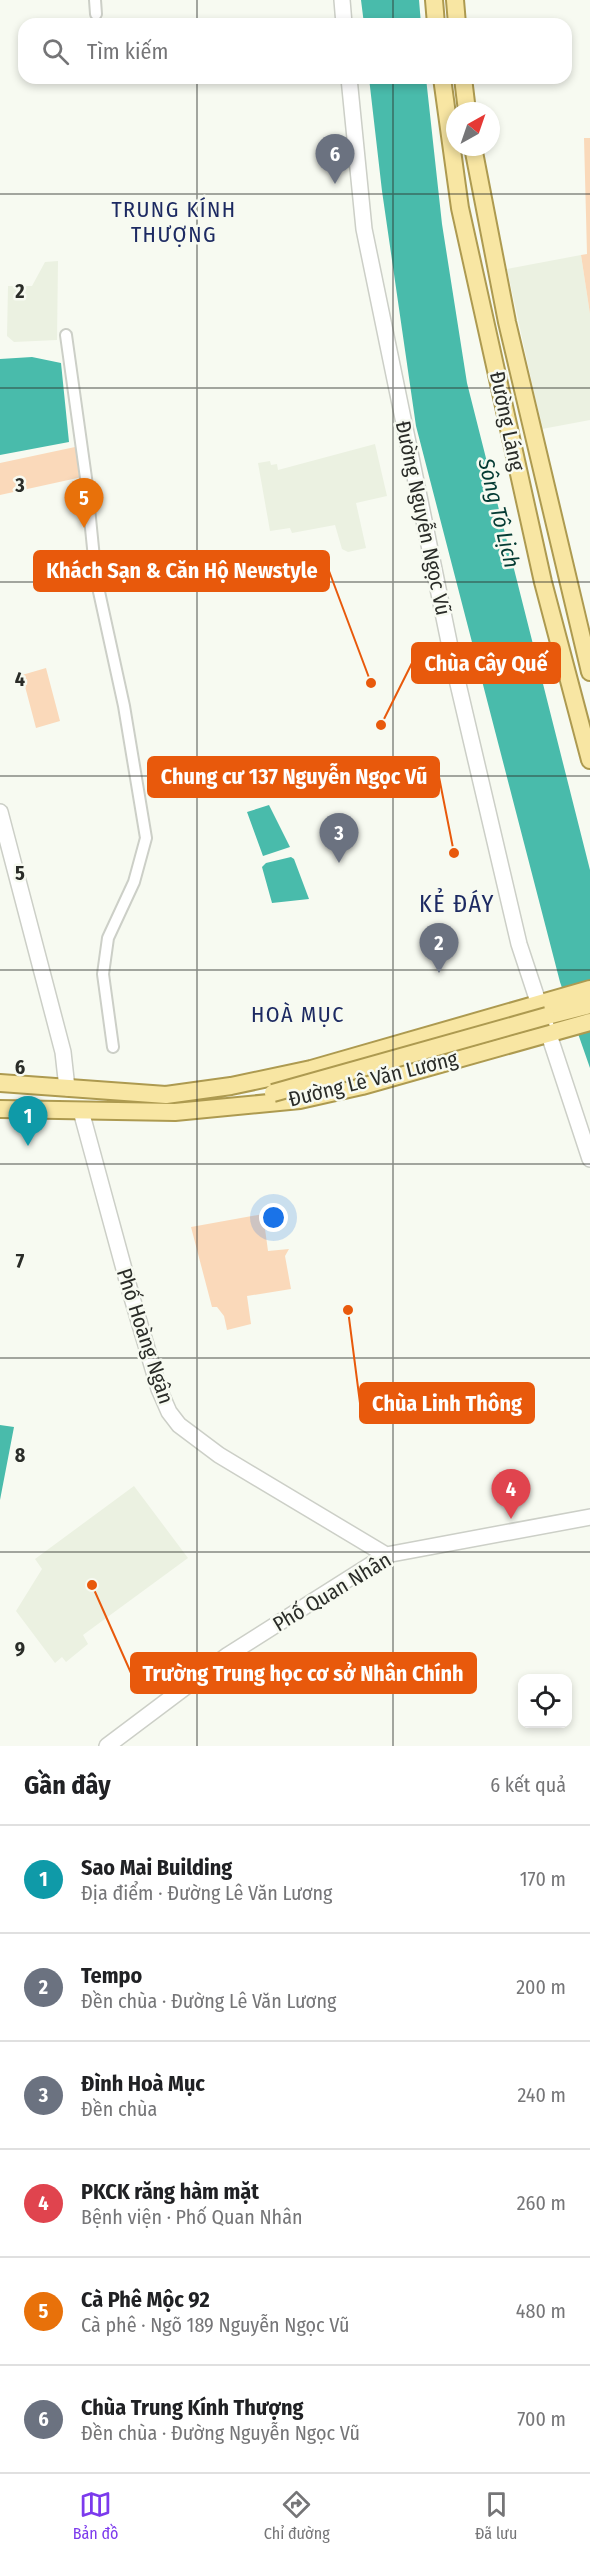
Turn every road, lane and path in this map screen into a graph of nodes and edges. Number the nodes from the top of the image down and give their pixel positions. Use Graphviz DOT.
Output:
graph roads {
  1 [pos="95,0"];
  2 [pos="342,0"];
  3 [pos="434,0"];
  4 [pos="455,0"];
  5 [pos="96,14"];
  6 [pos="344,18"];
  7 [pos="436,18"];
  8 [pos="456,18"];
  9 [pos="349,84"];
  10 [pos="442,84"];
  11 [pos="464,84"];
  12 [pos="466,102"];
  13 [pos="475,156"];
  14 [pos="66,335"];
  15 [pos="538,454"];
  16 [pos="516,460"];
  17 [pos="590,672"];
  18 [pos="590,760"];
  19 [pos="0,812"];
  20 [pos="590,989"];
  21 [pos="537,1003"];
  22 [pos="590,1005"];
  23 [pos="473,1022"];
  24 [pos="590,1022"];
  25 [pos="554,1032"];
  26 [pos="113,1047"];
  27 [pos="481,1052"];
  28 [pos="0,1083"];
  29 [pos="231,1086"];
  30 [pos="67,1088"];
  31 [pos="273,1093"];
  32 [pos="236,1107"];
  33 [pos="0,1109"];
  34 [pos="81,1111"];
  35 [pos="590,1160"];
  36 [pos="590,1517"];
  37 [pos="386,1555"];
  38 [pos="107,1746"];
  1 -- 5 [label="street"];
  2 -- 6 [label="street"];
  3 -- 7 [label="main road"];
  4 -- 8 [label="main road"];
  9 -- 21 [label="street, Đường Nguyễn Ngọc Vũ"];
  10 -- 16 [label="main road, Đường Láng"];
  11 -- 12 [label="main road"];
  13 -- 15 [label="main road, Đường Láng"];
  14 -- 26 [label="street"];
  15 -- 16 [label="main road"];
  15 -- 17 [label="main road, Đường Láng"];
  16 -- 18 [label="main road, Đường Láng"];
  19 -- 30 [label="street"];
  20 -- 21 [label="main road, Đường Lê Văn Lương"];
  21 -- 23 [label="main road, Đường Lê Văn Lương"];
  21 -- 25 [label="street, Đường Nguyễn Ngọc Vũ"];
  22 -- 31 [label="main road, bridge"];
  23 -- 27 [label="main road"];
  23 -- 29 [label="main road, Đường Lê Văn Lương"];
  24 -- 25 [label="main road, Đường Lê Văn Lương"];
  25 -- 27 [label="main road, Đường Lê Văn Lương"];
  25 -- 35 [label="street, Đường Nguyễn Ngọc Vũ"];
  27 -- 32 [label="main road, Đường Lê Văn Lương"];
  28 -- 30 [label="main road, Đường Lê Văn Lương"];
  29 -- 30 [label="main road, Đường Lê Văn Lương"];
  29 -- 31 [label="main road"];
  31 -- 32 [label="main road"];
  32 -- 34 [label="main road, Đường Lê Văn Lương"];
  33 -- 34 [label="main road, Đường Lê Văn Lương"];
  34 -- 37 [label="street, Phố Hoàng Ngân"];
  36 -- 37 [label="street, Phố Quan Nhân"];
  37 -- 38 [label="street, Phố Quan Nhân"];
}
